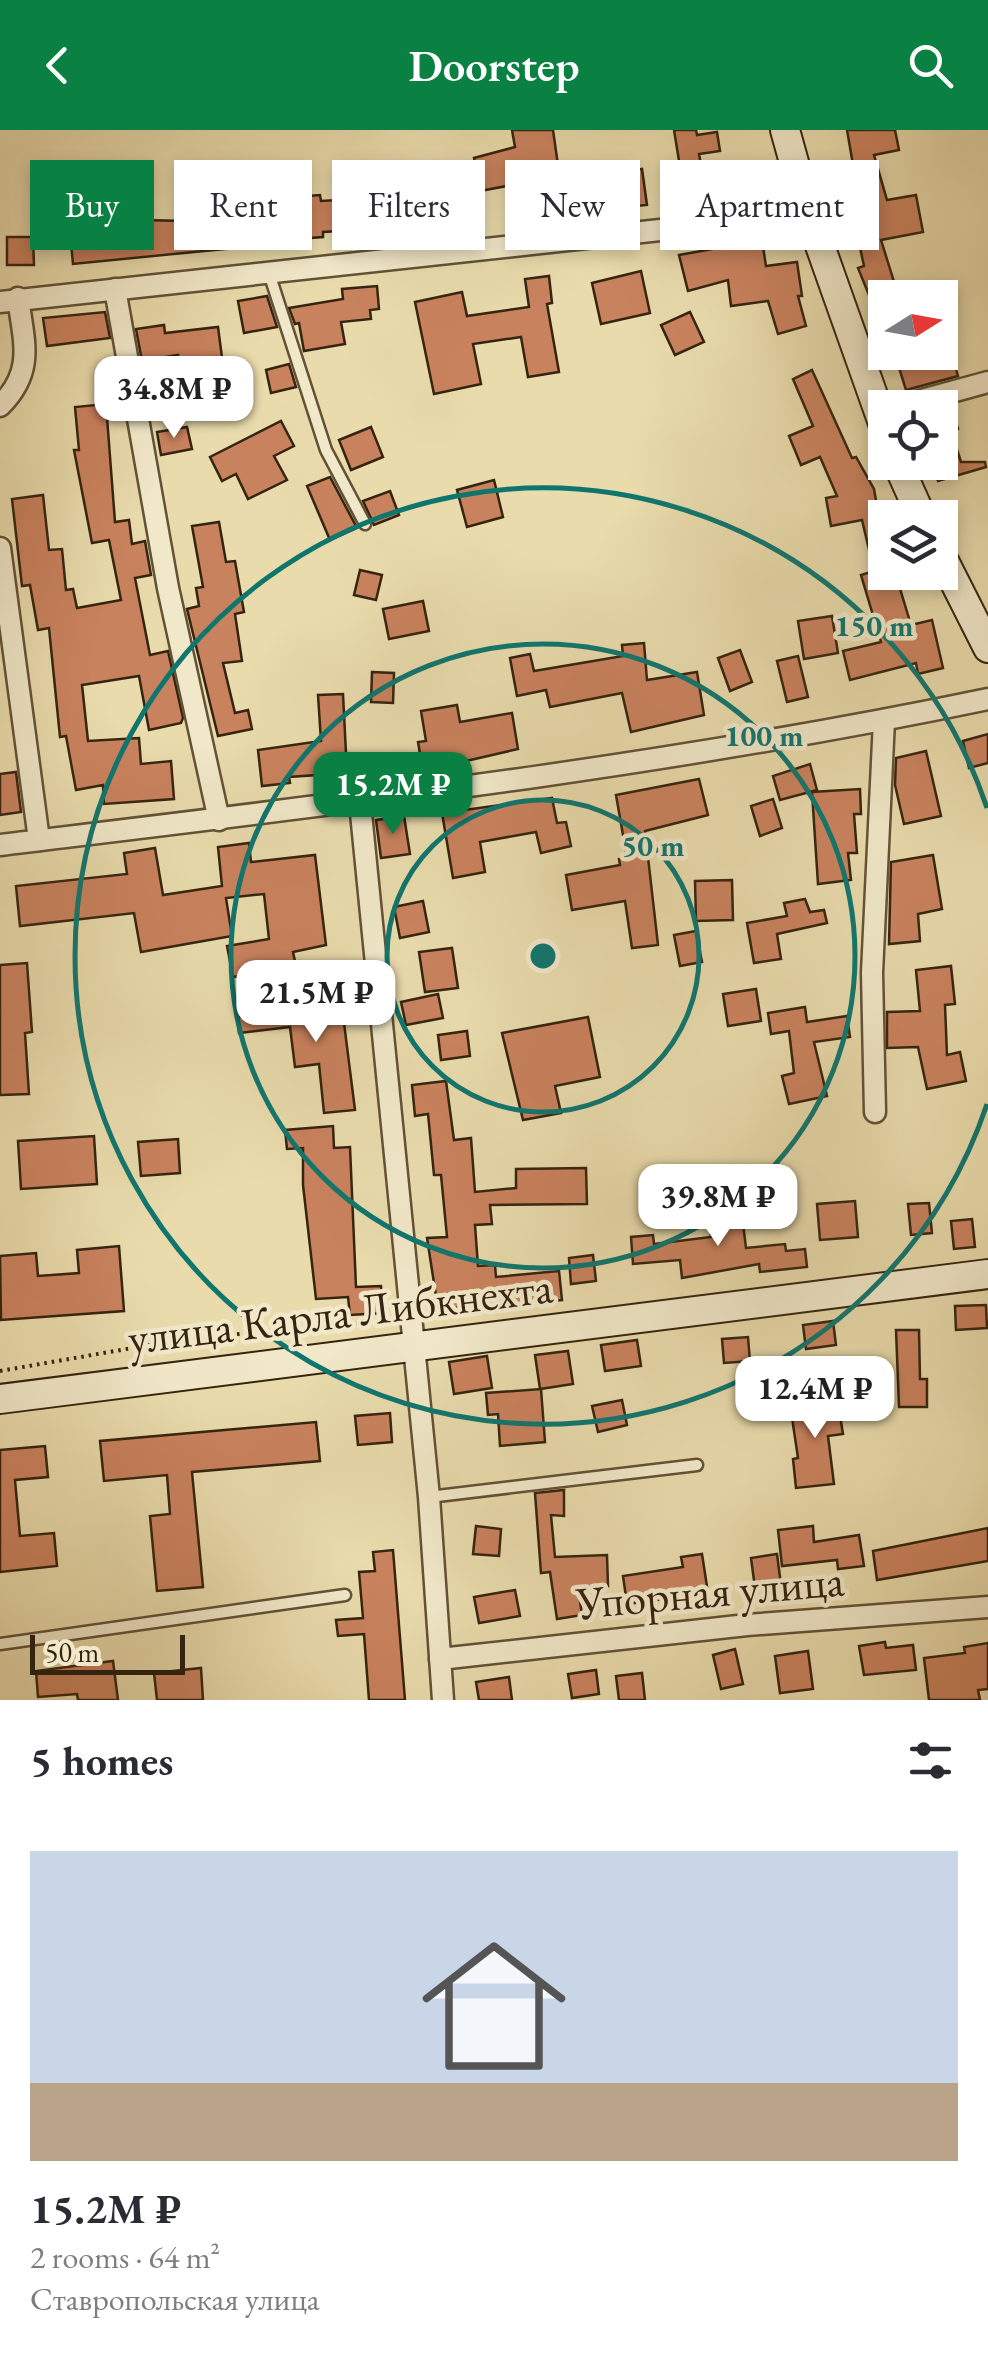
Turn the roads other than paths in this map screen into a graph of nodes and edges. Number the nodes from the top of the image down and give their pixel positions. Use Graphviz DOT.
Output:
graph roads {
  1 [pos="785,130"];
  2 [pos="793,160"];
  3 [pos="660,230"];
  4 [pos="822,250"];
  5 [pos="268,273"];
  6 [pos="116,289"];
  7 [pos="9,300"];
  8 [pos="988,382"];
  9 [pos="876,390"];
  10 [pos="958,392"];
  11 [pos="0,406"];
  12 [pos="366,524"];
  13 [pos="0,548"];
  14 [pos="958,589"];
  15 [pos="988,648"];
  16 [pos="988,699"];
  17 [pos="884,720"];
  18 [pos="360,804"];
  19 [pos="219,820"];
  20 [pos="39,840"];
  21 [pos="0,844"];
  22 [pos="876,1112"];
  23 [pos="988,1274"];
  24 [pos="410,1331"];
  25 [pos="0,1399"];
  26 [pos="697,1465"];
  27 [pos="429,1497"];
  28 [pos="345,1596"];
  29 [pos="988,1607"];
  30 [pos="0,1644"];
  31 [pos="440,1658"];
  32 [pos="443,1700"];
  1 -- 2 [label="main road"];
  3 -- 5 [label="street"];
  4 -- 9 [label="main road"];
  5 -- 6 [label="street"];
  5 -- 12 [label="lane"];
  6 -- 7 [label="street"];
  6 -- 19 [label="street"];
  7 -- 11 [label="street"];
  8 -- 10 [label="street"];
  13 -- 20 [label="street"];
  14 -- 15 [label="main road"];
  16 -- 17 [label="street"];
  17 -- 18 [label="street"];
  17 -- 22 [label="street"];
  18 -- 19 [label="street"];
  18 -- 24 [label="street"];
  19 -- 20 [label="street"];
  20 -- 21 [label="street"];
  23 -- 24 [label="main road, улица Карла Либкнехта"];
  24 -- 25 [label="main road, улица Карла Либкнехта"];
  24 -- 27 [label="street"];
  26 -- 27 [label="lane"];
  27 -- 31 [label="street"];
  28 -- 30 [label="lane"];
  29 -- 31 [label="street, Упорная улица"];
  31 -- 32 [label="street"];
}
